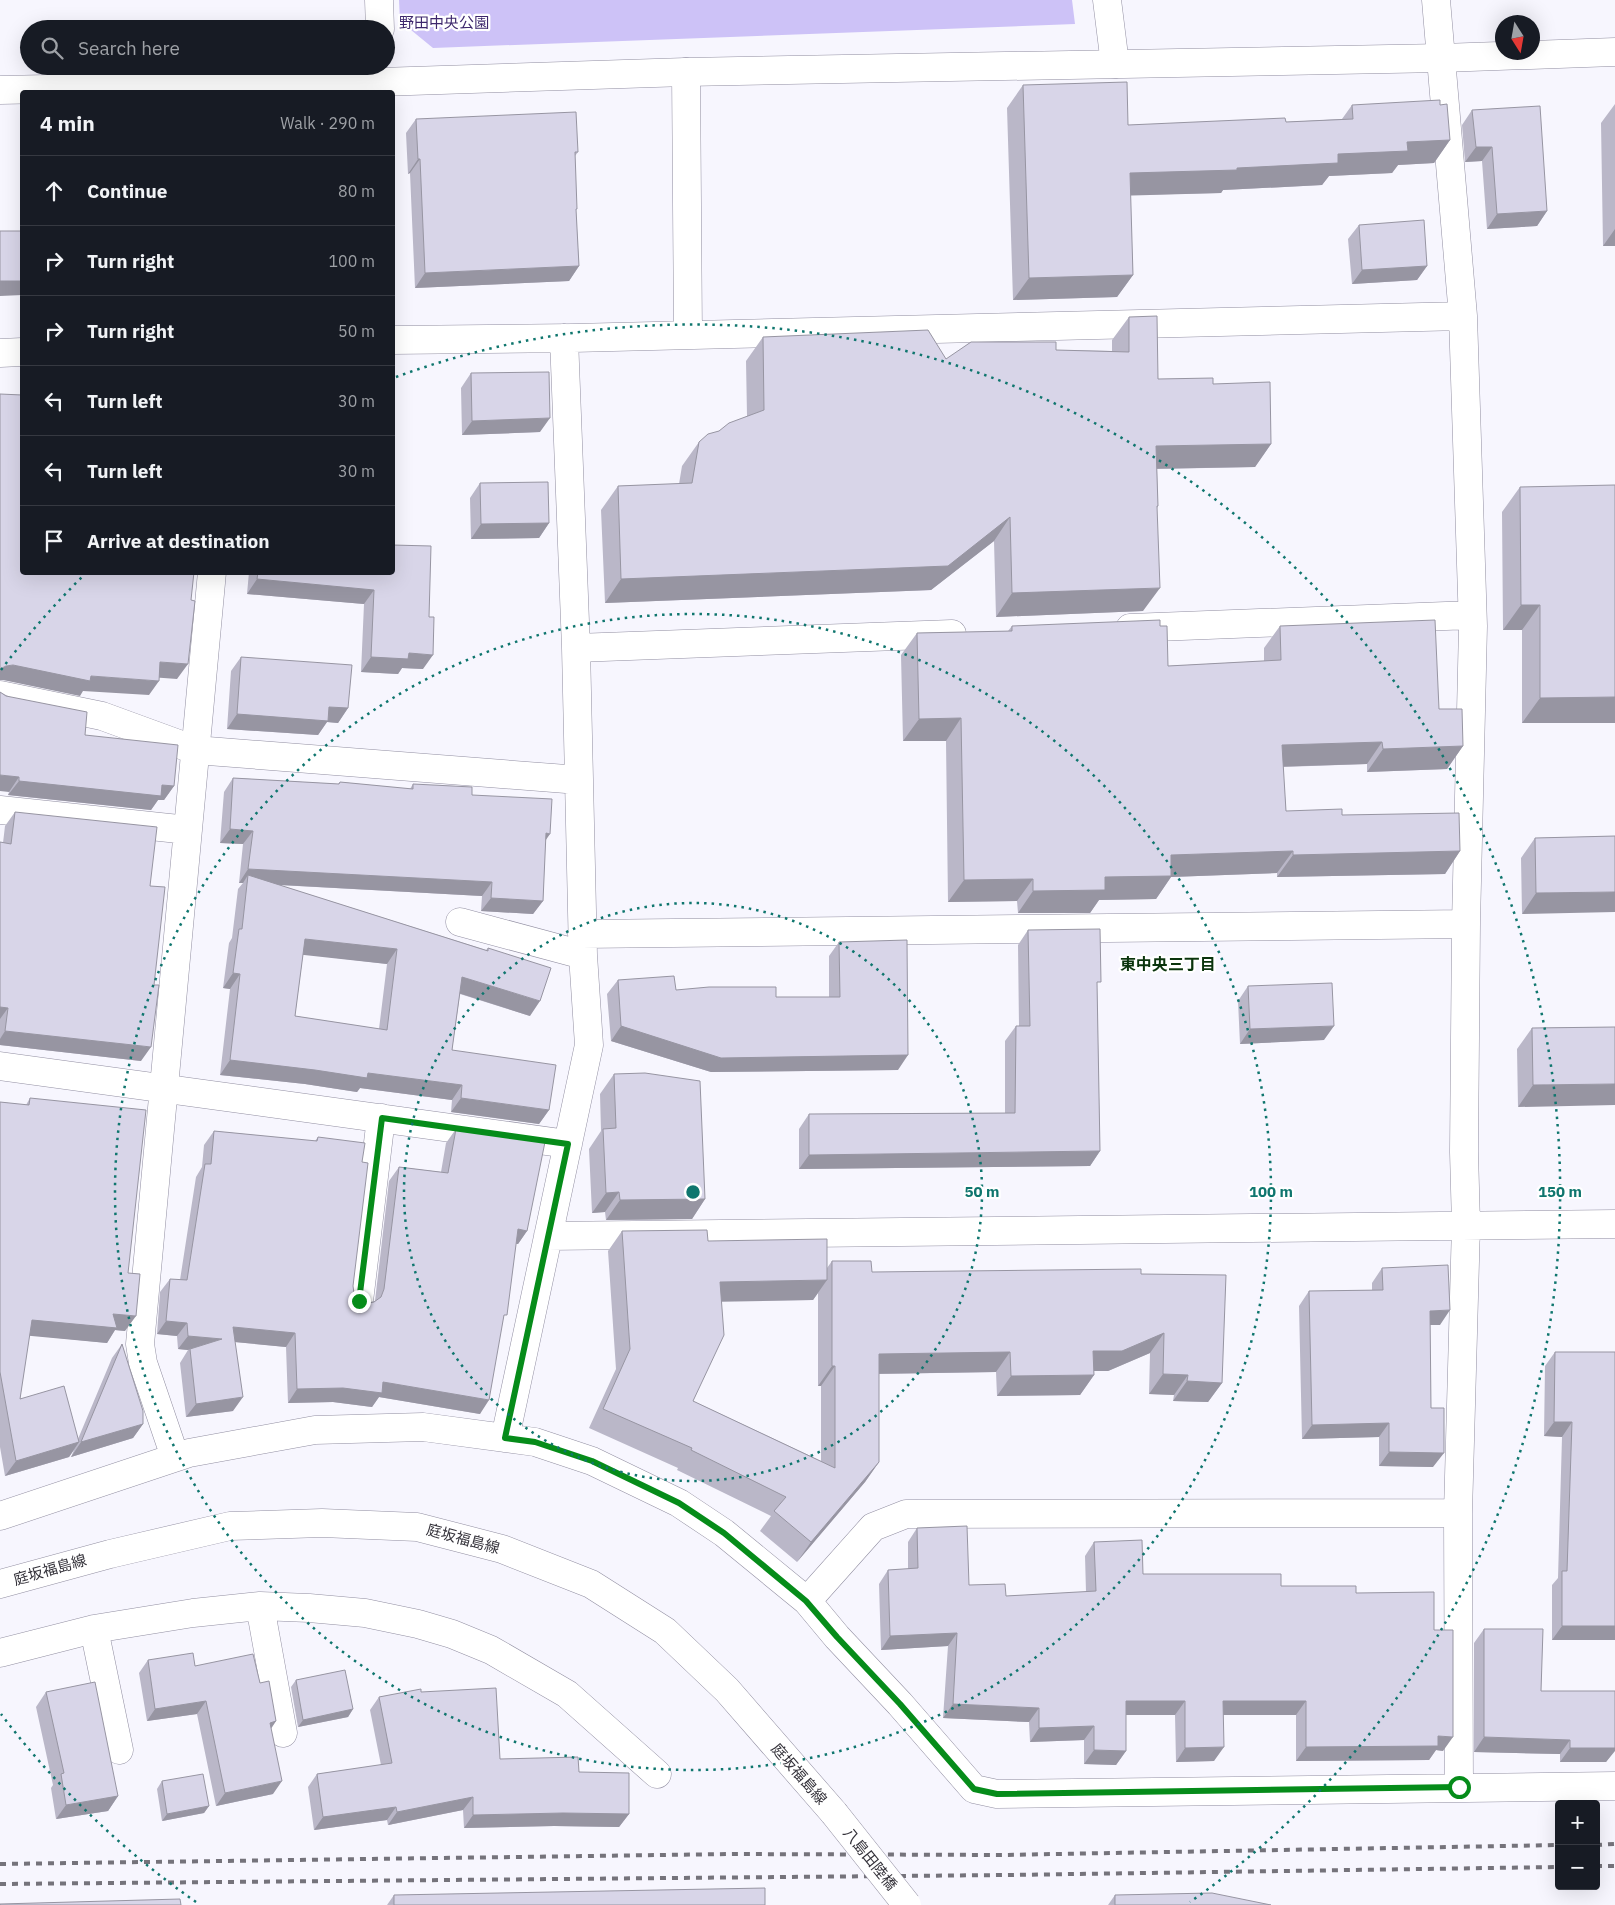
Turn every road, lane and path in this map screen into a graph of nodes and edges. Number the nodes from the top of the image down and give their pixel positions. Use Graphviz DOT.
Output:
graph roads {
  1 [pos="379,0"];
  2 [pos="1107,0"];
  3 [pos="1436,0"];
  4 [pos="380,20"];
  5 [pos="1615,52"];
  6 [pos="1442,58"];
  7 [pos="1115,64"];
  8 [pos="686,72"];
  9 [pos="380,80"];
  10 [pos="0,90"];
  11 [pos="1462,316"];
  12 [pos="688,335"];
  13 [pos="564,338"];
  14 [pos="395,340"];
  15 [pos="20,352"];
  16 [pos="0,353"];
  17 [pos="212,575"];
  18 [pos="1472,615"];
  19 [pos="1104,629"];
  20 [pos="974,634"];
  21 [pos="576,648"];
  22 [pos="0,695"];
  23 [pos="195,750"];
  24 [pos="579,780"];
  25 [pos="0,810"];
  26 [pos="188,830"];
  27 [pos="460,922"];
  28 [pos="1466,924"];
  29 [pos="582,944"];
  30 [pos="0,1066"];
  31 [pos="164,1088"];
  32 [pos="382,1118"];
  33 [pos="568,1144"];
  34 [pos="1615,1224"];
  35 [pos="1466,1225"];
  36 [pos="548,1236"];
  37 [pos="359,1301"];
  38 [pos="505,1438"];
  39 [pos="175,1457"];
  40 [pos="1458,1513"];
  41 [pos="0,1516"];
  42 [pos="0,1584"];
  43 [pos="806,1601"];
  44 [pos="260,1606"];
  45 [pos="94,1629"];
  46 [pos="0,1653"];
  47 [pos="283,1733"];
  48 [pos="119,1750"];
  49 [pos="657,1774"];
  50 [pos="1615,1786"];
  51 [pos="1459,1787"];
  52 [pos="834,1813"];
  53 [pos="907,1905"];
  1 -- 4 [label="street"];
  2 -- 7 [label="street"];
  3 -- 6 [label="street"];
  5 -- 6 [label="street"];
  6 -- 7 [label="street"];
  6 -- 11 [label="street"];
  7 -- 8 [label="street"];
  8 -- 9 [label="street"];
  8 -- 12 [label="street"];
  9 -- 10 [label="street"];
  11 -- 12 [label="street"];
  11 -- 18 [label="street"];
  12 -- 13 [label="street"];
  13 -- 14 [label="street"];
  13 -- 21 [label="street"];
  15 -- 16 [label="street"];
  17 -- 23 [label="street"];
  18 -- 19 [label="street"];
  18 -- 28 [label="street"];
  20 -- 21 [label="street"];
  21 -- 24 [label="street"];
  22 -- 23 [label="street"];
  23 -- 24 [label="street"];
  23 -- 26 [label="street"];
  24 -- 29 [label="street"];
  25 -- 26 [label="street"];
  26 -- 31 [label="street"];
  27 -- 29 [label="street"];
  28 -- 29 [label="street"];
  28 -- 35 [label="street"];
  29 -- 33 [label="street"];
  30 -- 31 [label="street"];
  31 -- 32 [label="street"];
  31 -- 39 [label="street"];
  32 -- 33 [label="street"];
  32 -- 37 [label="street"];
  33 -- 36 [label="street"];
  34 -- 35 [label="street"];
  35 -- 36 [label="street"];
  35 -- 40 [label="street"];
  36 -- 38 [label="street"];
  38 -- 39 [label="street"];
  38 -- 43 [label="street"];
  39 -- 41 [label="street"];
  40 -- 43 [label="street"];
  40 -- 51 [label="street"];
  42 -- 52 [label="street, 庭坂福島線"];
  43 -- 51 [label="street"];
  44 -- 45 [label="street"];
  44 -- 47 [label="street"];
  44 -- 49 [label="street"];
  45 -- 46 [label="street"];
  45 -- 48 [label="street"];
  50 -- 51 [label="street"];
  52 -- 53 [label="street, 八島田陸橋, bridge"];
}
